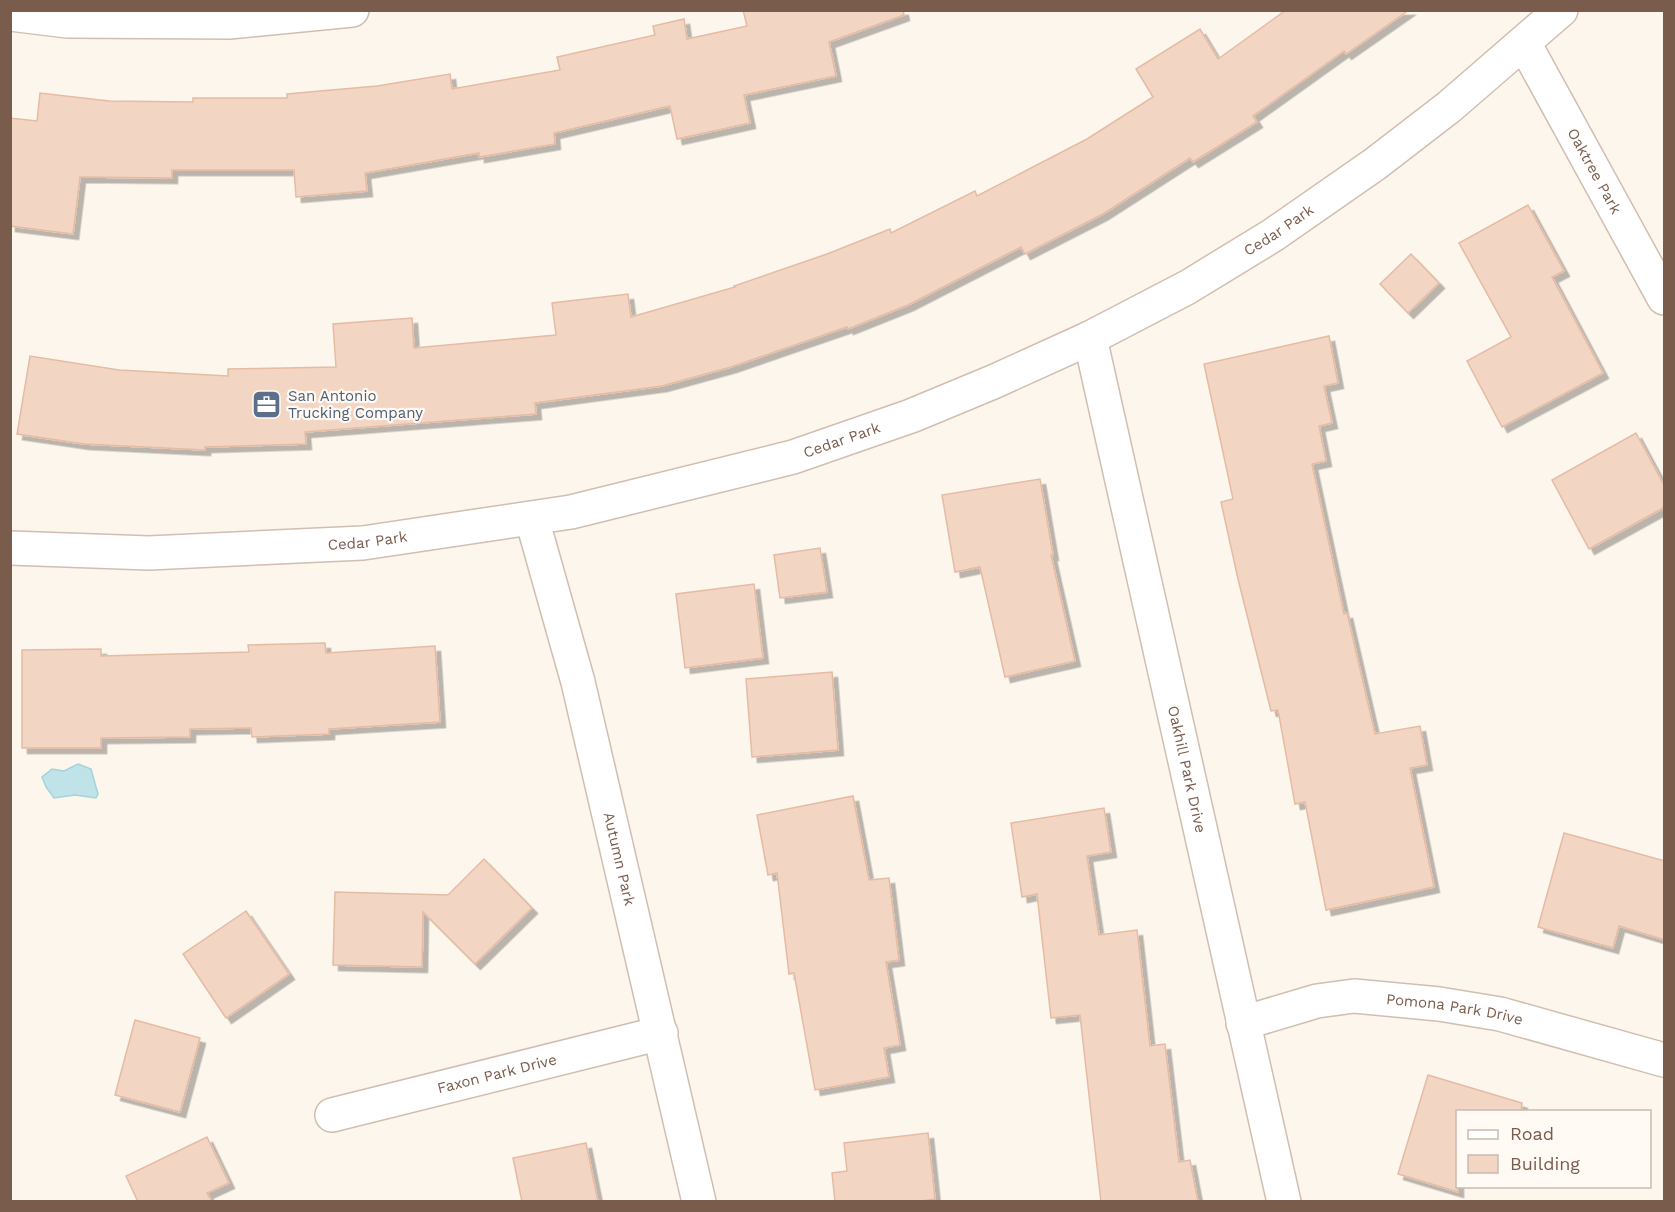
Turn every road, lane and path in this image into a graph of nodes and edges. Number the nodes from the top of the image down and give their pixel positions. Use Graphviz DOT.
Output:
graph roads {
  1 [pos="352,10"];
  2 [pos="1560,10"];
  3 [pos="10,14"];
  4 [pos="1524,43"];
  5 [pos="1665,298"];
  6 [pos="1090,338"];
  7 [pos="532,519"];
  8 [pos="10,548"];
  9 [pos="1243,1023"];
  10 [pos="661,1033"];
  11 [pos="1665,1060"];
  12 [pos="332,1115"];
  13 [pos="699,1202"];
  14 [pos="1284,1202"];
  1 -- 3 [label="street"];
  2 -- 4 [label="street, Cedar Park"];
  4 -- 5 [label="street, Oaktree Park"];
  4 -- 6 [label="street, Cedar Park"];
  6 -- 7 [label="street, Cedar Park"];
  6 -- 9 [label="street, Oakhill Park Drive"];
  7 -- 8 [label="street, Cedar Park"];
  7 -- 10 [label="street, Autumn Park"];
  9 -- 11 [label="street, Pomona Park Drive"];
  9 -- 14 [label="street, Oakhill Park Drive"];
  10 -- 12 [label="street, Faxon Park Drive"];
  10 -- 13 [label="street, Autumn Park"];
}
